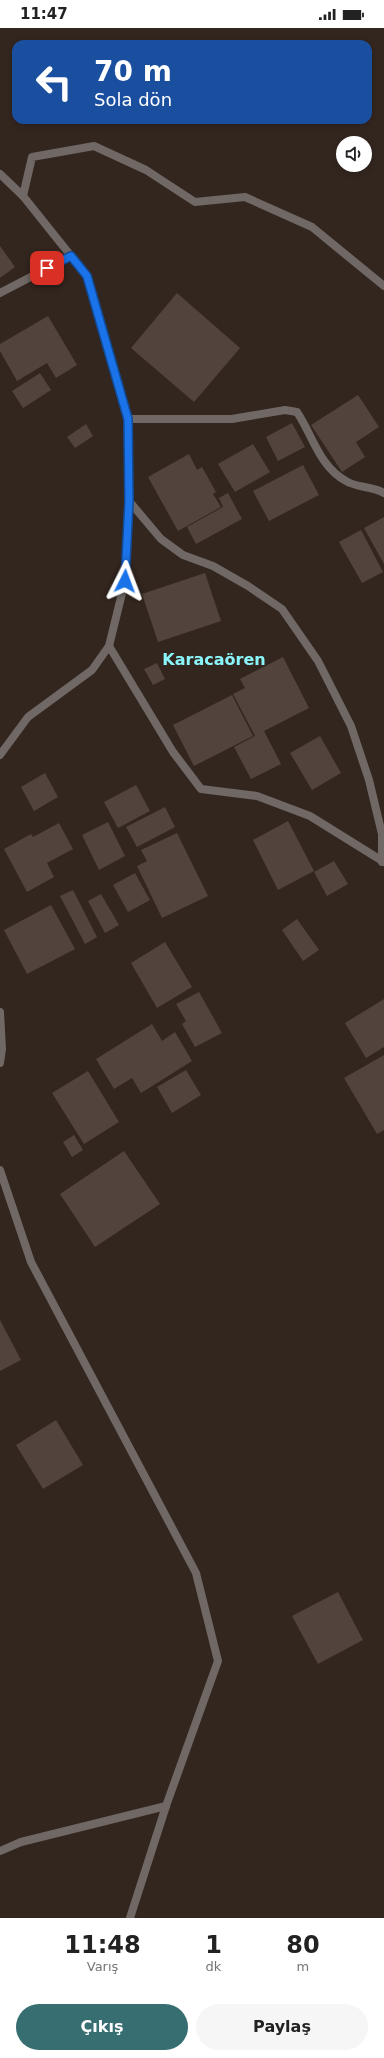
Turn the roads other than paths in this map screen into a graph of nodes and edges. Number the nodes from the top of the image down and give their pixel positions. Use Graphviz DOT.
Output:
graph roads {
  1 [pos="0,174"];
  2 [pos="23,196"];
  3 [pos="71,256"];
  4 [pos="384,286"];
  5 [pos="0,294"];
  6 [pos="128,419"];
  7 [pos="384,493"];
  8 [pos="129,501"];
  9 [pos="109,646"];
  10 [pos="0,755"];
  11 [pos="383,862"];
  12 [pos="0,1012"];
  13 [pos="0,1063"];
  14 [pos="0,1170"];
  15 [pos="166,1806"];
  16 [pos="0,1851"];
  17 [pos="130,1918"];
  1 -- 2 [label="street"];
  2 -- 3 [label="street"];
  2 -- 4 [label="street"];
  3 -- 5 [label="street"];
  3 -- 6 [label="street"];
  6 -- 7 [label="street"];
  6 -- 8 [label="street"];
  8 -- 9 [label="street"];
  8 -- 11 [label="street"];
  9 -- 10 [label="street"];
  9 -- 11 [label="street"];
  12 -- 13 [label="street"];
  14 -- 15 [label="street"];
  15 -- 16 [label="street"];
  15 -- 17 [label="street"];
}
